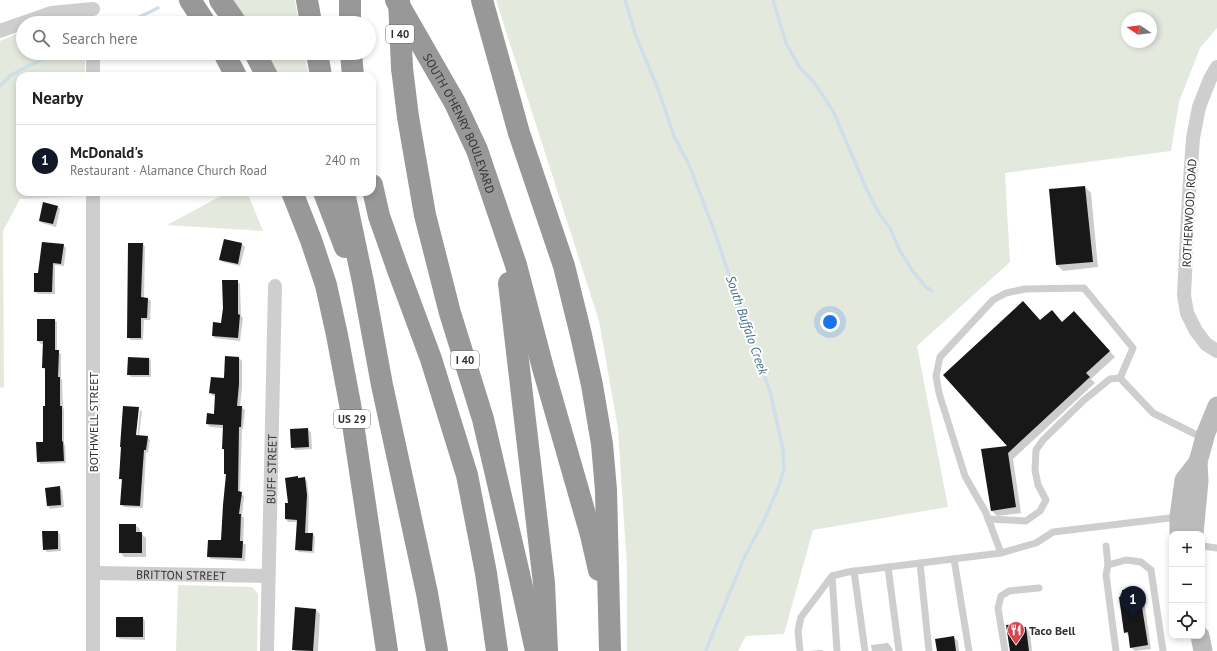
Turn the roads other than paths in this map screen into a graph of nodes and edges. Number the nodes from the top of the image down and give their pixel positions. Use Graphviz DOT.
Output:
graph roads {
  1 [pos="190,0"];
  2 [pos="220,0"];
  3 [pos="307,0"];
  4 [pos="350,0"];
  5 [pos="398,0"];
  6 [pos="482,0"];
  7 [pos="93,11"];
  8 [pos="42,16"];
  9 [pos="200,16"];
  10 [pos="231,16"];
  11 [pos="310,16"];
  12 [pos="350,16"];
  13 [pos="16,25"];
  14 [pos="0,30"];
  15 [pos="93,60"];
  16 [pos="228,60"];
  17 [pos="259,60"];
  18 [pos="318,60"];
  19 [pos="352,60"];
  20 [pos="1217,67"];
  21 [pos="93,72"];
  22 [pos="234,72"];
  23 [pos="265,72"];
  24 [pos="320,72"];
  25 [pos="353,72"];
  26 [pos="93,196"];
  27 [pos="294,196"];
  28 [pos="326,196"];
  29 [pos="345,196"];
  30 [pos="375,196"];
  31 [pos="496,207"];
  32 [pos="274,286"];
  33 [pos="1217,351"];
  34 [pos="1120,378"];
  35 [pos="382,385"];
  36 [pos="1217,406"];
  37 [pos="1205,439"];
  38 [pos="1198,462"];
  39 [pos="988,519"];
  40 [pos="1179,525"];
  41 [pos="1194,531"];
  42 [pos="1106,546"];
  43 [pos="1205,546"];
  44 [pos="1217,548"];
  45 [pos="1002,553"];
  46 [pos="954,558"];
  47 [pos="920,563"];
  48 [pos="1108,565"];
  49 [pos="888,567"];
  50 [pos="854,571"];
  51 [pos="94,573"];
  52 [pos="268,576"];
  53 [pos="832,576"];
  54 [pos="1039,588"];
  55 [pos="610,622"];
  56 [pos="1201,639"];
  57 [pos="93,651"];
  58 [pos="267,651"];
  59 [pos="387,651"];
  60 [pos="437,651"];
  61 [pos="498,651"];
  62 [pos="536,651"];
  63 [pos="548,651"];
  64 [pos="610,651"];
  65 [pos="800,651"];
  66 [pos="836,651"];
  67 [pos="864,651"];
  68 [pos="899,651"];
  69 [pos="929,651"];
  70 [pos="969,651"];
  71 [pos="1005,651"];
  72 [pos="1116,651"];
  73 [pos="1163,651"];
  74 [pos="1203,651"];
  1 -- 9 [label="highway"];
  2 -- 10 [label="highway"];
  3 -- 11 [label="highway"];
  4 -- 12 [label="highway"];
  5 -- 31 [label="highway, SOUTH O'HENRY BOULEVARD"];
  5 -- 62 [label="highway, I 40, bridge"];
  6 -- 55 [label="highway"];
  7 -- 8 [label="street"];
  13 -- 14 [label="street"];
  15 -- 21 [label="street"];
  16 -- 22 [label="highway"];
  17 -- 23 [label="highway"];
  18 -- 24 [label="highway"];
  19 -- 25 [label="highway"];
  20 -- 33 [label="street, ROTHERWOOD ROAD"];
  26 -- 51 [label="street, BOTHWELL STREET"];
  27 -- 59 [label="highway, US 29"];
  28 -- 35 [label="highway"];
  29 -- 35 [label="highway"];
  30 -- 61 [label="highway, I 40"];
  31 -- 55 [label="highway"];
  31 -- 63 [label="highway"];
  32 -- 52 [label="street, BUFF STREET"];
  34 -- 37 [label="lane"];
  34 -- 39 [label="lane"];
  34 -- 39 [label="lane"];
  35 -- 60 [label="highway"];
  36 -- 37 [label="main road"];
  37 -- 38 [label="main road"];
  38 -- 40 [label="main road"];
  38 -- 41 [label="main road"];
  39 -- 45 [label="lane"];
  40 -- 45 [label="lane"];
  42 -- 48 [label="lane"];
  43 -- 44 [label="lane"];
  45 -- 46 [label="lane"];
  46 -- 47 [label="lane"];
  46 -- 70 [label="lane"];
  47 -- 49 [label="lane"];
  47 -- 69 [label="lane"];
  48 -- 72 [label="lane"];
  48 -- 73 [label="lane"];
  49 -- 50 [label="lane"];
  49 -- 68 [label="lane"];
  50 -- 53 [label="lane"];
  50 -- 67 [label="lane"];
  51 -- 52 [label="street, BRITTON STREET"];
  51 -- 57 [label="street, BOTHWELL STREET"];
  52 -- 58 [label="street, BUFF STREET"];
  53 -- 65 [label="lane"];
  53 -- 66 [label="lane"];
  54 -- 71 [label="lane"];
  55 -- 64 [label="highway"];
  56 -- 74 [label="main road"];
}
